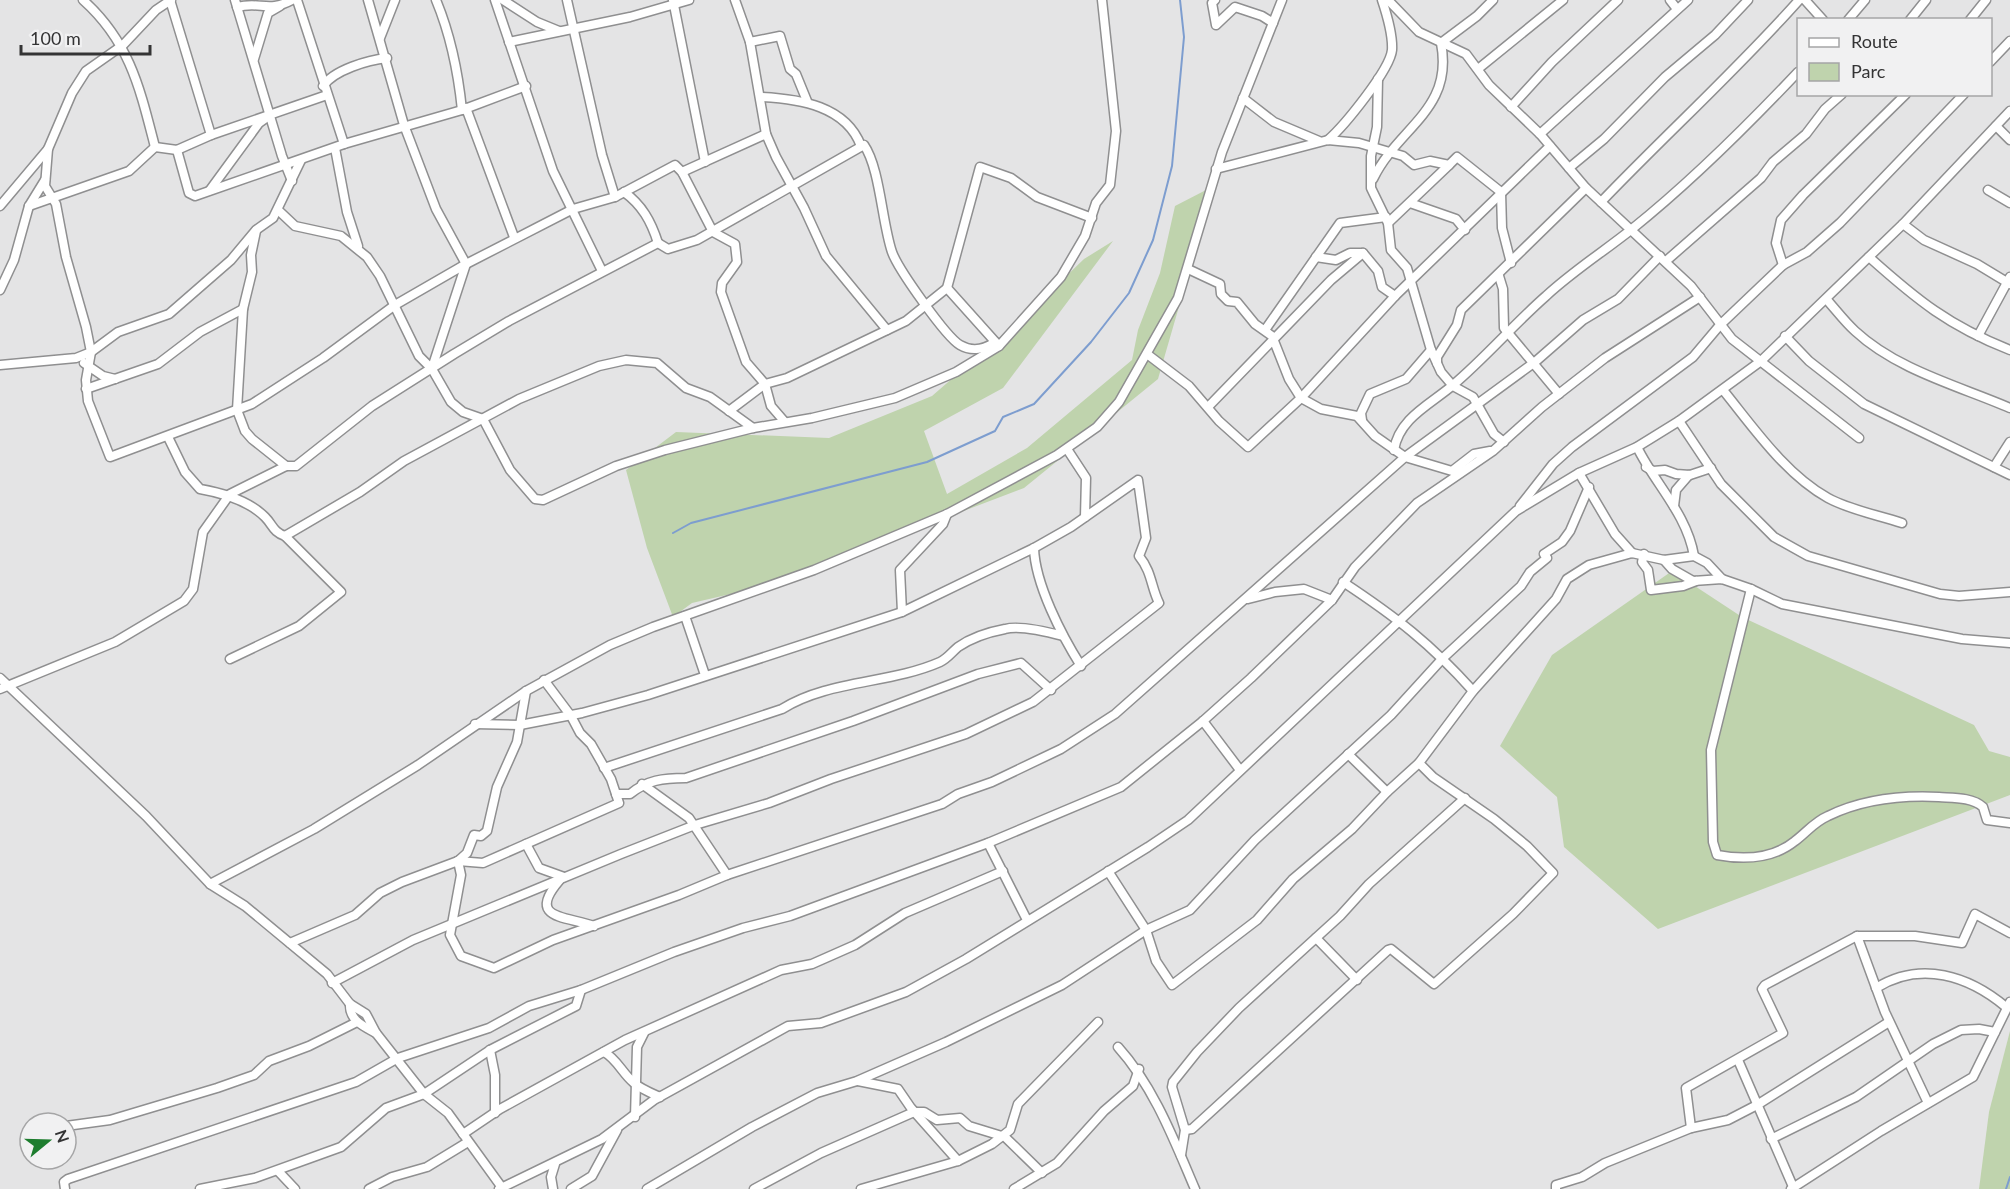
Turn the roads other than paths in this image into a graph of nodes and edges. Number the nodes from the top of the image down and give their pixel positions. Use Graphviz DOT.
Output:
graph roads {
  1 [pos="83,0"];
  2 [pos="171,0"];
  3 [pos="292,0"];
  4 [pos="297,0"];
  5 [pos="368,0"];
  6 [pos="395,0"];
  7 [pos="436,0"];
  8 [pos="495,0"];
  9 [pos="503,0"];
  10 [pos="567,0"];
  11 [pos="689,0"];
  12 [pos="735,0"];
  13 [pos="1102,0"];
  14 [pos="1215,0"];
  15 [pos="1282,0"];
  16 [pos="1382,0"];
  17 [pos="1493,0"];
  18 [pos="1563,0"];
  19 [pos="1618,0"];
  20 [pos="1670,0"];
  21 [pos="1688,0"];
  22 [pos="1748,0"];
  23 [pos="1799,0"];
  24 [pos="1805,0"];
  25 [pos="1865,0"];
  26 [pos="1926,0"];
  27 [pos="1986,0"];
  28 [pos="674,2"];
  29 [pos="1394,2"];
  30 [pos="236,4"];
  31 [pos="280,6"];
  32 [pos="1677,9"];
  33 [pos="1821,18"];
  34 [pos="1850,18"];
  35 [pos="1912,18"];
  36 [pos="1972,18"];
  37 [pos="1273,23"];
  38 [pos="573,28"];
  39 [pos="559,31"];
  40 [pos="380,38"];
  41 [pos="2010,41"];
  42 [pos="508,42"];
  43 [pos="750,42"];
  44 [pos="1441,43"];
  45 [pos="123,45"];
  46 [pos="387,58"];
  47 [pos="254,59"];
  48 [pos="1992,60"];
  49 [pos="1478,69"];
  50 [pos="1797,73"];
  51 [pos="1378,79"];
  52 [pos="323,86"];
  53 [pos="526,86"];
  54 [pos="327,95"];
  55 [pos="1840,96"];
  56 [pos="1904,96"];
  57 [pos="1962,96"];
  58 [pos="762,97"];
  59 [pos="1243,98"];
  60 [pos="807,101"];
  61 [pos="1511,107"];
  62 [pos="464,109"];
  63 [pos="2010,111"];
  64 [pos="271,114"];
  65 [pos="404,125"];
  66 [pos="1996,126"];
  67 [pos="766,134"];
  68 [pos="1540,134"];
  69 [pos="211,135"];
  70 [pos="2010,140"];
  71 [pos="1324,141"];
  72 [pos="344,144"];
  73 [pos="861,146"];
  74 [pos="155,147"];
  75 [pos="1550,147"];
  76 [pos="334,148"];
  77 [pos="1374,148"];
  78 [pos="48,149"];
  79 [pos="177,150"];
  80 [pos="1389,154"];
  81 [pos="301,160"];
  82 [pos="705,162"];
  83 [pos="285,165"];
  84 [pos="1449,165"];
  85 [pos="1569,168"];
  86 [pos="1216,169"];
  87 [pos="682,172"];
  88 [pos="45,180"];
  89 [pos="292,181"];
  90 [pos="1371,183"];
  91 [pos="791,185"];
  92 [pos="1587,188"];
  93 [pos="1988,190"];
  94 [pos="210,191"];
  95 [pos="624,192"];
  96 [pos="1501,192"];
  97 [pos="615,197"];
  98 [pos="53,199"];
  99 [pos="1601,202"];
  100 [pos="1410,203"];
  101 [pos="2010,203"];
  102 [pos="0,206"];
  103 [pos="28,206"];
  104 [pos="573,209"];
  105 [pos="278,210"];
  106 [pos="1092,218"];
  107 [pos="1387,220"];
  108 [pos="1903,224"];
  109 [pos="1632,229"];
  110 [pos="256,230"];
  111 [pos="1465,230"];
  112 [pos="712,231"];
  113 [pos="514,237"];
  114 [pos="658,243"];
  115 [pos="360,250"];
  116 [pos="1363,254"];
  117 [pos="1316,257"];
  118 [pos="1869,257"];
  119 [pos="1663,259"];
  120 [pos="1511,262"];
  121 [pos="466,264"];
  122 [pos="1783,265"];
  123 [pos="1188,269"];
  124 [pos="602,271"];
  125 [pos="1499,276"];
  126 [pos="2009,281"];
  127 [pos="1410,283"];
  128 [pos="947,288"];
  129 [pos="0,290"];
  130 [pos="1395,296"];
  131 [pos="1700,297"];
  132 [pos="1827,300"];
  133 [pos="394,305"];
  134 [pos="927,307"];
  135 [pos="243,309"];
  136 [pos="1720,325"];
  137 [pos="886,330"];
  138 [pos="1265,330"];
  139 [pos="1507,332"];
  140 [pos="1785,336"];
  141 [pos="1978,336"];
  142 [pos="1274,340"];
  143 [pos="997,344"];
  144 [pos="1431,350"];
  145 [pos="2010,350"];
  146 [pos="91,352"];
  147 [pos="1147,354"];
  148 [pos="76,358"];
  149 [pos="1761,361"];
  150 [pos="1535,362"];
  151 [pos="1437,363"];
  152 [pos="0,365"];
  153 [pos="89,366"];
  154 [pos="432,369"];
  155 [pos="115,379"];
  156 [pos="765,384"];
  157 [pos="1453,386"];
  158 [pos="86,389"];
  159 [pos="1723,390"];
  160 [pos="1559,394"];
  161 [pos="1301,398"];
  162 [pos="1478,404"];
  163 [pos="1208,407"];
  164 [pos="2010,408"];
  165 [pos="237,410"];
  166 [pos="729,411"];
  167 [pos="483,419"];
  168 [pos="1362,420"];
  169 [pos="784,421"];
  170 [pos="1679,421"];
  171 [pos="753,428"];
  172 [pos="168,437"];
  173 [pos="1858,438"];
  174 [pos="1504,442"];
  175 [pos="2010,442"];
  176 [pos="1637,447"];
  177 [pos="1067,449"];
  178 [pos="1394,450"];
  179 [pos="1493,451"];
  180 [pos="1405,457"];
  181 [pos="286,466"];
  182 [pos="1994,466"];
  183 [pos="1646,467"];
  184 [pos="1711,468"];
  185 [pos="1579,473"];
  186 [pos="1690,475"];
  187 [pos="2010,475"];
  188 [pos="1589,487"];
  189 [pos="230,494"];
  190 [pos="1674,506"];
  191 [pos="1516,511"];
  192 [pos="947,514"];
  193 [pos="1085,517"];
  194 [pos="1902,523"];
  195 [pos="285,536"];
  196 [pos="1034,548"];
  197 [pos="1632,553"];
  198 [pos="1644,554"];
  199 [pos="1694,556"];
  200 [pos="1664,560"];
  201 [pos="1699,579"];
  202 [pos="1722,579"];
  203 [pos="1343,582"];
  204 [pos="1751,589"];
  205 [pos="2010,592"];
  206 [pos="1248,599"];
  207 [pos="1332,600"];
  208 [pos="902,612"];
  209 [pos="685,616"];
  210 [pos="1401,620"];
  211 [pos="1063,636"];
  212 [pos="2010,643"];
  213 [pos="1443,658"];
  214 [pos="230,659"];
  215 [pos="1081,666"];
  216 [pos="705,675"];
  217 [pos="0,678"];
  218 [pos="544,680"];
  219 [pos="4,687"];
  220 [pos="1051,690"];
  221 [pos="526,691"];
  222 [pos="1473,692"];
  223 [pos="571,716"];
  224 [pos="1203,721"];
  225 [pos="475,724"];
  226 [pos="520,726"];
  227 [pos="1348,754"];
  228 [pos="1419,763"];
  229 [pos="604,768"];
  230 [pos="1240,770"];
  231 [pos="642,784"];
  232 [pos="1387,792"];
  233 [pos="616,794"];
  234 [pos="1465,798"];
  235 [pos="2010,823"];
  236 [pos="695,825"];
  237 [pos="988,843"];
  238 [pos="526,844"];
  239 [pos="458,861"];
  240 [pos="1003,871"];
  241 [pos="1108,871"];
  242 [pos="727,875"];
  243 [pos="563,878"];
  244 [pos="210,884"];
  245 [pos="1027,920"];
  246 [pos="450,926"];
  247 [pos="594,926"];
  248 [pos="1146,930"];
  249 [pos="2010,933"];
  250 [pos="1857,936"];
  251 [pos="1316,938"];
  252 [pos="290,943"];
  253 [pos="1357,980"];
  254 [pos="332,983"];
  255 [pos="1876,988"];
  256 [pos="581,990"];
  257 [pos="350,1004"];
  258 [pos="2008,1004"];
  259 [pos="357,1022"];
  260 [pos="1098,1022"];
  261 [pos="1889,1022"];
  262 [pos="1995,1032"];
  263 [pos="376,1033"];
  264 [pos="644,1033"];
  265 [pos="1118,1047"];
  266 [pos="490,1050"];
  267 [pos="604,1052"];
  268 [pos="398,1058"];
  269 [pos="1738,1060"];
  270 [pos="1908,1061"];
  271 [pos="1139,1070"];
  272 [pos="857,1081"];
  273 [pos="635,1084"];
  274 [pos="424,1094"];
  275 [pos="660,1097"];
  276 [pos="1928,1103"];
  277 [pos="1757,1106"];
  278 [pos="915,1112"];
  279 [pos="495,1113"];
  280 [pos="635,1117"];
  281 [pos="78,1124"];
  282 [pos="1691,1128"];
  283 [pos="617,1130"];
  284 [pos="1185,1130"];
  285 [pos="999,1137"];
  286 [pos="465,1138"];
  287 [pos="1771,1139"];
  288 [pos="1181,1155"];
  289 [pos="958,1161"];
  290 [pos="555,1164"];
  291 [pos="278,1171"];
  292 [pos="1042,1173"];
  293 [pos="374,1188"];
  294 [pos="65,1189"];
  295 [pos="203,1189"];
  296 [pos="295,1189"];
  297 [pos="502,1189"];
  298 [pos="553,1189"];
  299 [pos="571,1189"];
  300 [pos="647,1189"];
  301 [pos="754,1189"];
  302 [pos="861,1189"];
  303 [pos="1014,1189"];
  304 [pos="1195,1189"];
  305 [pos="1556,1189"];
  306 [pos="1793,1189"];
  1 -- 45 [label="street"];
  2 -- 45 [label="street"];
  2 -- 69 [label="street"];
  3 -- 31 [label="street"];
  4 -- 52 [label="street"];
  5 -- 40 [label="street"];
  6 -- 40 [label="street"];
  7 -- 62 [label="street"];
  8 -- 42 [label="street"];
  9 -- 39 [label="street"];
  10 -- 38 [label="street"];
  11 -- 28 [label="street"];
  12 -- 43 [label="street"];
  13 -- 106 [label="street"];
  14 -- 37 [label="street"];
  15 -- 37 [label="street"];
  16 -- 51 [label="street"];
  17 -- 44 [label="street"];
  18 -- 49 [label="street"];
  19 -- 61 [label="street"];
  20 -- 32 [label="street"];
  21 -- 32 [label="street"];
  22 -- 85 [label="street"];
  23 -- 99 [label="street"];
  24 -- 33 [label="street"];
  25 -- 34 [label="street"];
  26 -- 35 [label="street"];
  27 -- 36 [label="street"];
  28 -- 38 [label="street"];
  28 -- 82 [label="street"];
  29 -- 44 [label="street"];
  30 -- 31 [label="street"];
  30 -- 47 [label="street"];
  31 -- 47 [label="street"];
  32 -- 68 [label="street"];
  37 -- 59 [label="street"];
  38 -- 39 [label="street"];
  38 -- 97 [label="street"];
  39 -- 42 [label="street"];
  40 -- 46 [label="street"];
  41 -- 48 [label="street"];
  42 -- 53 [label="street"];
  43 -- 58 [label="street"];
  43 -- 60 [label="street"];
  44 -- 49 [label="street"];
  44 -- 80 [label="street"];
  45 -- 74 [label="street"];
  45 -- 78 [label="street"];
  46 -- 52 [label="street"];
  46 -- 65 [label="street"];
  47 -- 64 [label="street"];
  49 -- 61 [label="street"];
  50 -- 109 [label="street"];
  51 -- 71 [label="street"];
  51 -- 77 [label="street"];
  52 -- 54 [label="street"];
  53 -- 62 [label="street"];
  53 -- 104 [label="street"];
  54 -- 64 [label="street"];
  54 -- 72 [label="street"];
  55 -- 119 [label="street"];
  56 -- 122 [label="street"];
  57 -- 122 [label="street"];
  58 -- 60 [label="street"];
  58 -- 67 [label="street"];
  59 -- 71 [label="street"];
  59 -- 86 [label="street"];
  60 -- 73 [label="street"];
  61 -- 68 [label="street"];
  62 -- 65 [label="street"];
  62 -- 113 [label="street"];
  63 -- 66 [label="street"];
  64 -- 69 [label="street"];
  64 -- 83 [label="street"];
  64 -- 94 [label="street"];
  65 -- 72 [label="street"];
  65 -- 121 [label="street"];
  66 -- 70 [label="street"];
  66 -- 108 [label="street"];
  67 -- 82 [label="street"];
  67 -- 91 [label="street"];
  68 -- 75 [label="street"];
  69 -- 79 [label="street"];
  71 -- 77 [label="street"];
  71 -- 86 [label="street"];
  72 -- 76 [label="street"];
  73 -- 91 [label="street"];
  73 -- 134 [label="street"];
  74 -- 79 [label="street"];
  74 -- 98 [label="street"];
  75 -- 85 [label="street"];
  75 -- 96 [label="street"];
  76 -- 81 [label="street"];
  76 -- 115 [label="street"];
  77 -- 80 [label="street"];
  77 -- 90 [label="street"];
  78 -- 88 [label="street"];
  78 -- 102 [label="street"];
  79 -- 94 [label="street"];
  80 -- 84 [label="street"];
  80 -- 90 [label="street"];
  81 -- 83 [label="street"];
  81 -- 89 [label="street"];
  82 -- 87 [label="street"];
  83 -- 89 [label="street"];
  83 -- 94 [label="street"];
  84 -- 96 [label="street"];
  84 -- 100 [label="street"];
  85 -- 92 [label="street"];
  86 -- 123 [label="street"];
  87 -- 95 [label="street"];
  87 -- 112 [label="street"];
  88 -- 98 [label="street"];
  88 -- 103 [label="street"];
  89 -- 105 [label="street"];
  90 -- 107 [label="street"];
  91 -- 112 [label="street"];
  91 -- 137 [label="street"];
  92 -- 99 [label="street"];
  92 -- 120 [label="street"];
  93 -- 101 [label="street"];
  95 -- 97 [label="street"];
  95 -- 114 [label="street"];
  96 -- 111 [label="street"];
  96 -- 120 [label="street"];
  97 -- 104 [label="street"];
  98 -- 103 [label="street"];
  98 -- 146 [label="street"];
  99 -- 109 [label="street"];
  100 -- 107 [label="street"];
  100 -- 111 [label="street"];
  103 -- 129 [label="street"];
  104 -- 113 [label="street"];
  104 -- 124 [label="street"];
  105 -- 110 [label="street"];
  105 -- 115 [label="street"];
  106 -- 128 [label="street"];
  106 -- 143 [label="street"];
  107 -- 117 [label="street"];
  107 -- 127 [label="street"];
  108 -- 118 [label="street"];
  108 -- 126 [label="street"];
  109 -- 119 [label="street"];
  109 -- 139 [label="street"];
  110 -- 135 [label="street"];
  110 -- 146 [label="street"];
  111 -- 127 [label="street"];
  112 -- 114 [label="street"];
  112 -- 156 [label="street"];
  113 -- 121 [label="street"];
  114 -- 124 [label="street"];
  115 -- 133 [label="street"];
  116 -- 117 [label="street"];
  116 -- 130 [label="street"];
  116 -- 142 [label="street"];
  117 -- 138 [label="street"];
  118 -- 132 [label="street"];
  118 -- 141 [label="street"];
  119 -- 131 [label="street"];
  119 -- 150 [label="street"];
  120 -- 125 [label="street"];
  121 -- 133 [label="street"];
  121 -- 154 [label="street"];
  122 -- 136 [label="street"];
  123 -- 138 [label="street"];
  123 -- 147 [label="street"];
  124 -- 154 [label="street"];
  125 -- 139 [label="street"];
  125 -- 151 [label="street"];
  126 -- 141 [label="street"];
  127 -- 130 [label="street"];
  127 -- 144 [label="street"];
  128 -- 134 [label="street"];
  128 -- 143 [label="street"];
  130 -- 161 [label="street"];
  131 -- 136 [label="street"];
  131 -- 160 [label="street"];
  132 -- 140 [label="street"];
  132 -- 164 [label="street"];
  133 -- 154 [label="street"];
  133 -- 165 [label="street"];
  134 -- 137 [label="street"];
  134 -- 143 [label="street"];
  135 -- 155 [label="street"];
  135 -- 165 [label="street"];
  136 -- 149 [label="street"];
  136 -- 191 [label="street"];
  137 -- 156 [label="street"];
  138 -- 142 [label="street"];
  139 -- 150 [label="street"];
  139 -- 157 [label="street"];
  140 -- 149 [label="street"];
  140 -- 182 [label="street"];
  141 -- 145 [label="street"];
  142 -- 161 [label="street"];
  142 -- 163 [label="street"];
  143 -- 169 [label="street"];
  144 -- 151 [label="street"];
  144 -- 168 [label="street"];
  146 -- 148 [label="street"];
  146 -- 153 [label="street"];
  147 -- 163 [label="street"];
  147 -- 177 [label="street"];
  148 -- 152 [label="street"];
  148 -- 153 [label="street"];
  149 -- 159 [label="street"];
  149 -- 173 [label="street"];
  150 -- 160 [label="street"];
  150 -- 162 [label="street"];
  151 -- 157 [label="street"];
  153 -- 155 [label="street"];
  153 -- 158 [label="street"];
  154 -- 167 [label="street"];
  154 -- 181 [label="street"];
  155 -- 158 [label="street"];
  156 -- 166 [label="street"];
  156 -- 169 [label="street"];
  157 -- 162 [label="street"];
  157 -- 178 [label="street"];
  158 -- 172 [label="street"];
  159 -- 170 [label="street"];
  159 -- 194 [label="street"];
  160 -- 174 [label="street"];
  161 -- 163 [label="street"];
  161 -- 168 [label="street"];
  162 -- 174 [label="street"];
  162 -- 180 [label="street"];
  165 -- 172 [label="street"];
  165 -- 181 [label="street"];
  166 -- 167 [label="street"];
  166 -- 171 [label="street"];
  167 -- 171 [label="street"];
  167 -- 195 [label="street"];
  168 -- 178 [label="street"];
  169 -- 171 [label="street"];
  170 -- 176 [label="street"];
  170 -- 184 [label="street"];
  172 -- 189 [label="street"];
  174 -- 179 [label="street"];
  175 -- 182 [label="street"];
  176 -- 183 [label="street"];
  176 -- 185 [label="street"];
  177 -- 192 [label="street"];
  177 -- 193 [label="street"];
  178 -- 180 [label="street"];
  179 -- 180 [label="street"];
  179 -- 203 [label="street"];
  180 -- 206 [label="street"];
  181 -- 189 [label="street"];
  182 -- 187 [label="street"];
  183 -- 186 [label="street"];
  183 -- 190 [label="street"];
  184 -- 186 [label="street"];
  184 -- 205 [label="street"];
  185 -- 188 [label="street"];
  185 -- 191 [label="street"];
  186 -- 190 [label="street"];
  188 -- 197 [label="street"];
  188 -- 213 [label="street"];
  189 -- 195 [label="street"];
  189 -- 219 [label="street"];
  190 -- 199 [label="street"];
  191 -- 210 [label="street"];
  192 -- 208 [label="street"];
  192 -- 209 [label="street"];
  193 -- 196 [label="street"];
  193 -- 215 [label="street"];
  195 -- 214 [label="street"];
  196 -- 208 [label="street"];
  196 -- 211 [label="street"];
  197 -- 198 [label="street"];
  197 -- 222 [label="street"];
  198 -- 200 [label="street"];
  198 -- 201 [label="street"];
  199 -- 200 [label="street"];
  199 -- 202 [label="street"];
  200 -- 201 [label="street"];
  201 -- 202 [label="street"];
  202 -- 204 [label="street"];
  203 -- 207 [label="street"];
  203 -- 210 [label="street"];
  204 -- 212 [label="street"];
  204 -- 235 [label="street"];
  206 -- 207 [label="street"];
  206 -- 242 [label="street"];
  207 -- 224 [label="street"];
  208 -- 216 [label="street"];
  209 -- 216 [label="street"];
  209 -- 218 [label="street"];
  210 -- 213 [label="street"];
  210 -- 230 [label="street"];
  211 -- 215 [label="street"];
  211 -- 229 [label="street"];
  213 -- 222 [label="street"];
  213 -- 227 [label="street"];
  215 -- 220 [label="street"];
  216 -- 223 [label="street"];
  217 -- 219 [label="street"];
  218 -- 221 [label="street"];
  218 -- 223 [label="street"];
  219 -- 244 [label="street"];
  220 -- 231 [label="street"];
  220 -- 236 [label="street"];
  221 -- 225 [label="street"];
  221 -- 226 [label="street"];
  222 -- 228 [label="street"];
  223 -- 226 [label="street"];
  223 -- 229 [label="street"];
  224 -- 230 [label="street"];
  224 -- 237 [label="street"];
  225 -- 226 [label="street"];
  225 -- 244 [label="street"];
  226 -- 239 [label="street"];
  227 -- 232 [label="street"];
  227 -- 248 [label="street"];
  228 -- 232 [label="street"];
  228 -- 234 [label="street"];
  229 -- 233 [label="street"];
  230 -- 241 [label="street"];
  231 -- 233 [label="street"];
  231 -- 236 [label="street"];
  232 -- 248 [label="street"];
  233 -- 238 [label="street"];
  234 -- 251 [label="street"];
  234 -- 253 [label="street"];
  236 -- 242 [label="street"];
  236 -- 243 [label="street"];
  237 -- 240 [label="street"];
  237 -- 256 [label="street"];
  238 -- 239 [label="street"];
  238 -- 243 [label="street"];
  239 -- 246 [label="street"];
  239 -- 252 [label="street"];
  240 -- 245 [label="street"];
  240 -- 264 [label="street"];
  241 -- 245 [label="street"];
  241 -- 248 [label="street"];
  242 -- 247 [label="street"];
  243 -- 246 [label="street"];
  243 -- 247 [label="street"];
  244 -- 252 [label="street"];
  245 -- 275 [label="street"];
  246 -- 247 [label="street"];
  246 -- 254 [label="street"];
  248 -- 272 [label="street"];
  249 -- 250 [label="street"];
  250 -- 255 [label="street"];
  250 -- 269 [label="street"];
  251 -- 253 [label="street"];
  251 -- 284 [label="street"];
  252 -- 254 [label="street"];
  253 -- 284 [label="street"];
  254 -- 257 [label="street"];
  255 -- 258 [label="street"];
  255 -- 261 [label="street"];
  256 -- 266 [label="street"];
  256 -- 268 [label="street"];
  257 -- 259 [label="street"];
  257 -- 263 [label="street"];
  258 -- 262 [label="street"];
  259 -- 263 [label="street"];
  259 -- 281 [label="street"];
  260 -- 285 [label="street"];
  261 -- 270 [label="street"];
  261 -- 277 [label="street"];
  262 -- 270 [label="street"];
  262 -- 276 [label="street"];
  263 -- 268 [label="street"];
  264 -- 267 [label="street"];
  264 -- 273 [label="street"];
  265 -- 271 [label="street"];
  266 -- 274 [label="street"];
  266 -- 279 [label="street"];
  267 -- 273 [label="street"];
  267 -- 279 [label="street"];
  268 -- 274 [label="street"];
  268 -- 294 [label="street"];
  269 -- 277 [label="street"];
  269 -- 282 [label="street"];
  270 -- 276 [label="street"];
  270 -- 287 [label="street"];
  271 -- 288 [label="street"];
  271 -- 292 [label="street"];
  272 -- 278 [label="street"];
  272 -- 300 [label="street"];
  273 -- 275 [label="street"];
  273 -- 280 [label="street"];
  274 -- 286 [label="street"];
  274 -- 291 [label="street"];
  275 -- 280 [label="street"];
  276 -- 306 [label="street"];
  277 -- 282 [label="street"];
  277 -- 287 [label="street"];
  278 -- 285 [label="street"];
  278 -- 289 [label="street"];
  278 -- 301 [label="street"];
  279 -- 286 [label="street"];
  280 -- 283 [label="street"];
  282 -- 305 [label="street"];
  283 -- 290 [label="street"];
  283 -- 299 [label="street"];
  284 -- 288 [label="street"];
  285 -- 289 [label="street"];
  285 -- 292 [label="street"];
  286 -- 293 [label="street"];
  286 -- 297 [label="street"];
  287 -- 306 [label="street"];
  288 -- 304 [label="street"];
  289 -- 302 [label="street"];
  290 -- 297 [label="street"];
  290 -- 298 [label="street"];
  291 -- 295 [label="street"];
  291 -- 296 [label="street"];
  292 -- 303 [label="street"];
}
